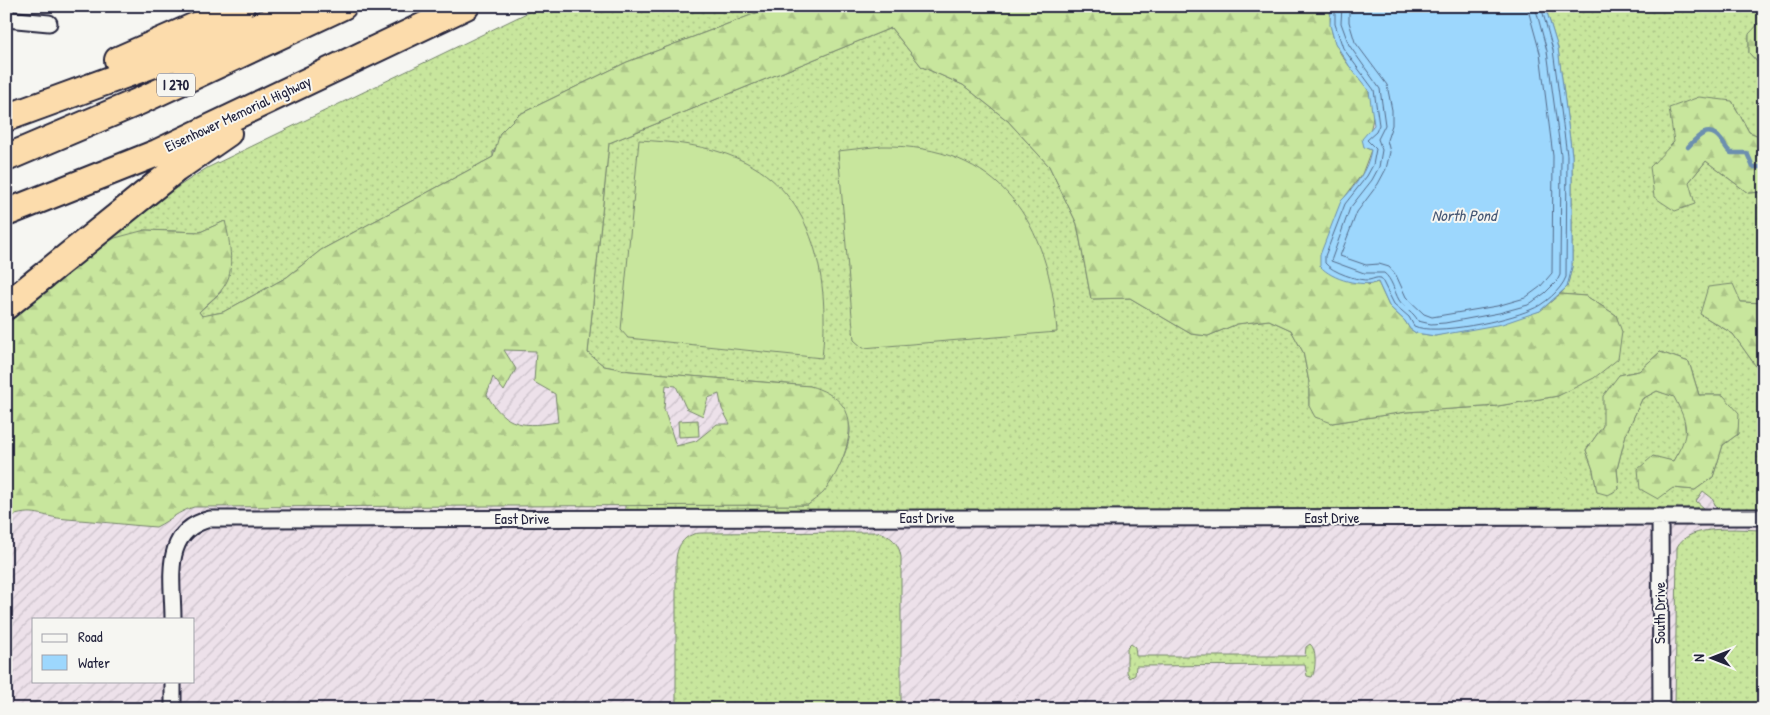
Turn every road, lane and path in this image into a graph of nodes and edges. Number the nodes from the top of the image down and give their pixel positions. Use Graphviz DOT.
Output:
graph roads {
  1 [pos="241,6"];
  2 [pos="313,6"];
  3 [pos="343,6"];
  4 [pos="466,6"];
  5 [pos="6,19"];
  6 [pos="48,23"];
  7 [pos="294,88"];
  8 [pos="6,108"];
  9 [pos="6,118"];
  10 [pos="6,158"];
  11 [pos="6,213"];
  12 [pos="6,306"];
  13 [pos="1660,517"];
  14 [pos="1764,517"];
  15 [pos="173,618"];
  16 [pos="173,682"];
  17 [pos="173,709"];
  18 [pos="1661,709"];
  1 -- 8 [label="highway"];
  2 -- 9 [label="highway"];
  3 -- 10 [label="highway, I 270"];
  4 -- 7 [label="highway, Eisenhower Memorial Highway"];
  5 -- 6 [label="street"];
  7 -- 11 [label="highway, Eisenhower Memorial Highway"];
  7 -- 12 [label="highway"];
  13 -- 14 [label="street, East Drive"];
  13 -- 15 [label="street, East Drive"];
  13 -- 18 [label="street, South Drive"];
  16 -- 17 [label="street"];
}
